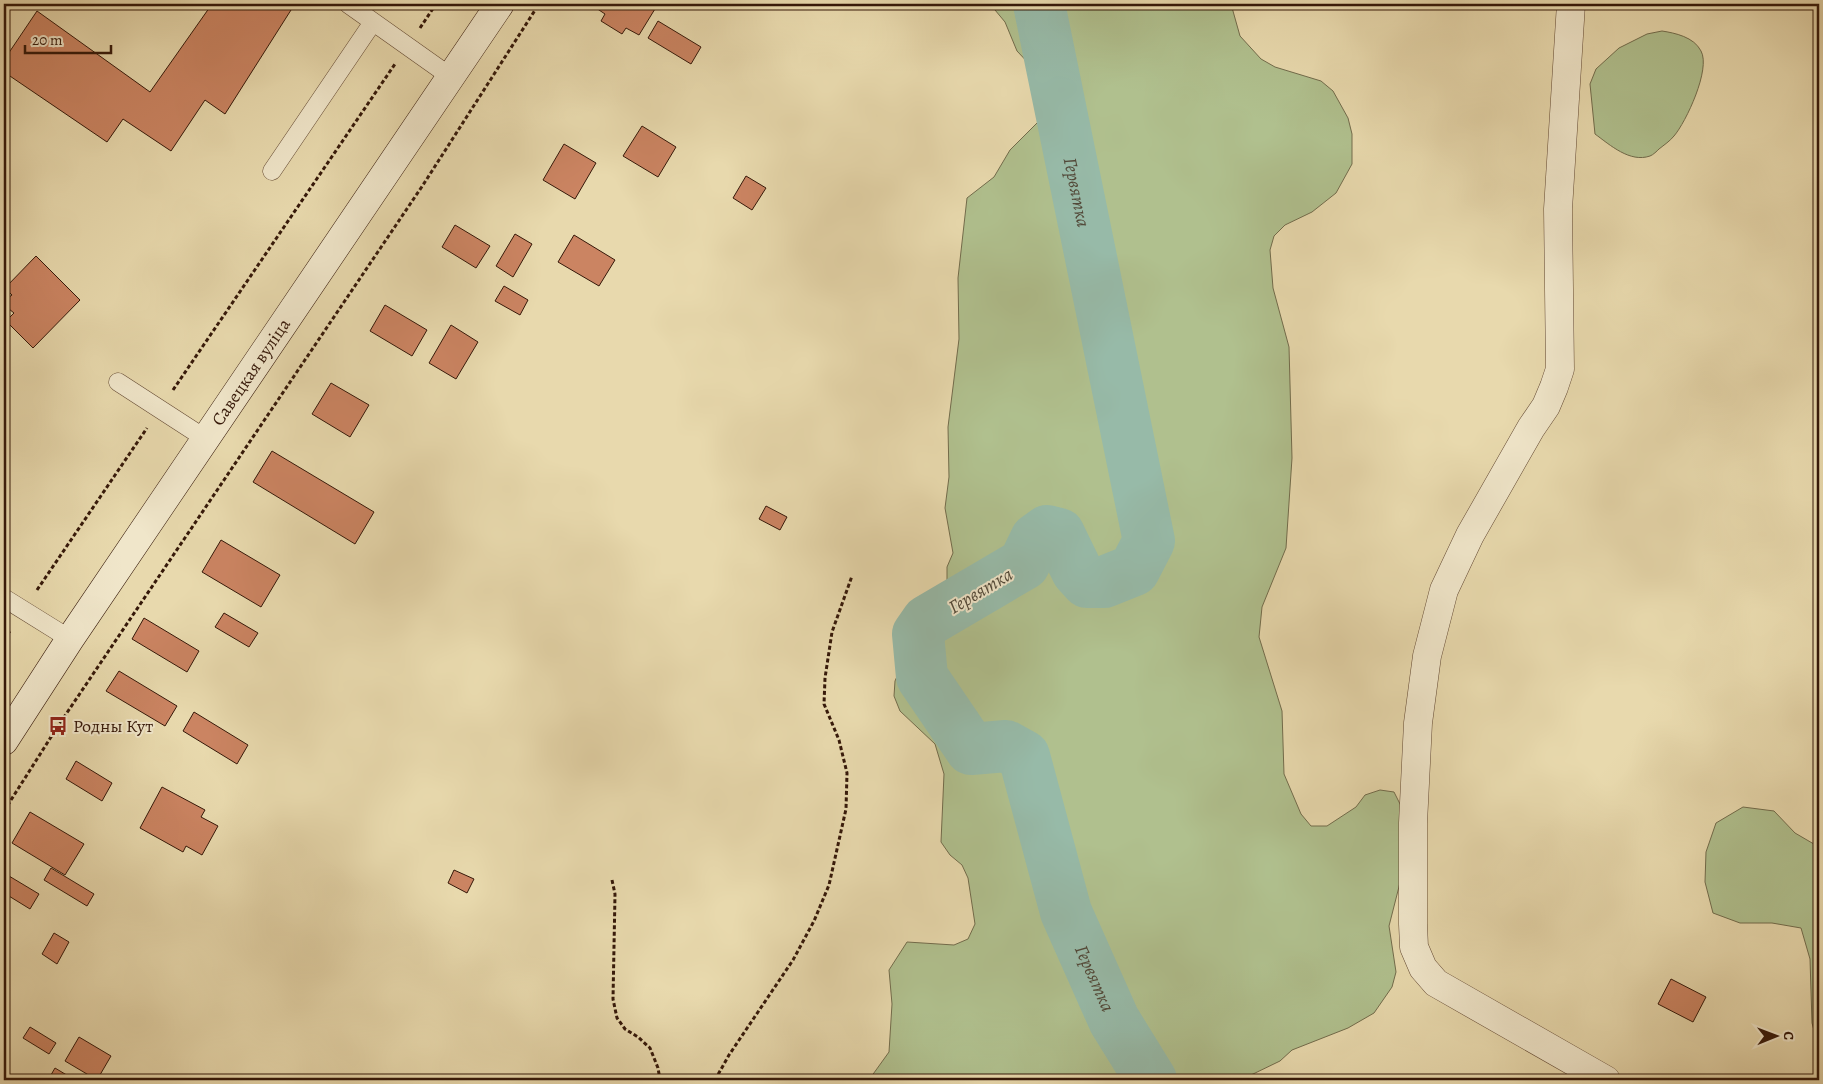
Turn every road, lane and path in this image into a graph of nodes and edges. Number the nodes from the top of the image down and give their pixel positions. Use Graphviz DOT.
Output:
graph roads {
  1 [pos="348,4"];
  2 [pos="436,4"];
  3 [pos="500,4"];
  4 [pos="539,4"];
  5 [pos="1571,4"];
  6 [pos="373,22"];
  7 [pos="406,47"];
  8 [pos="451,77"];
  9 [pos="272,171"];
  10 [pos="118,382"];
  11 [pos="160,409"];
  12 [pos="206,439"];
  13 [pos="852,576"];
  14 [pos="4,598"];
  15 [pos="24,610"];
  16 [pos="70,639"];
  17 [pos="4,640"];
  18 [pos="4,741"];
  19 [pos="4,811"];
  20 [pos="612,880"];
  21 [pos="660,1080"];
  22 [pos="716,1080"];
  23 [pos="1606,1080"];
  1 -- 6 [label="lane"];
  2 -- 7 [label="path"];
  3 -- 8 [label="street, Савецкая вуліца"];
  4 -- 19 [label="path"];
  5 -- 23 [label="street"];
  6 -- 7 [label="lane"];
  6 -- 9 [label="lane"];
  7 -- 8 [label="lane"];
  7 -- 11 [label="path"];
  8 -- 12 [label="street, Савецкая вуліца"];
  10 -- 11 [label="lane"];
  11 -- 12 [label="lane"];
  11 -- 15 [label="path"];
  12 -- 16 [label="street, Савецкая вуліца"];
  13 -- 22 [label="path"];
  14 -- 15 [label="lane"];
  15 -- 16 [label="lane"];
  15 -- 17 [label="path"];
  16 -- 18 [label="street, Савецкая вуліца"];
  20 -- 21 [label="path"];
}
